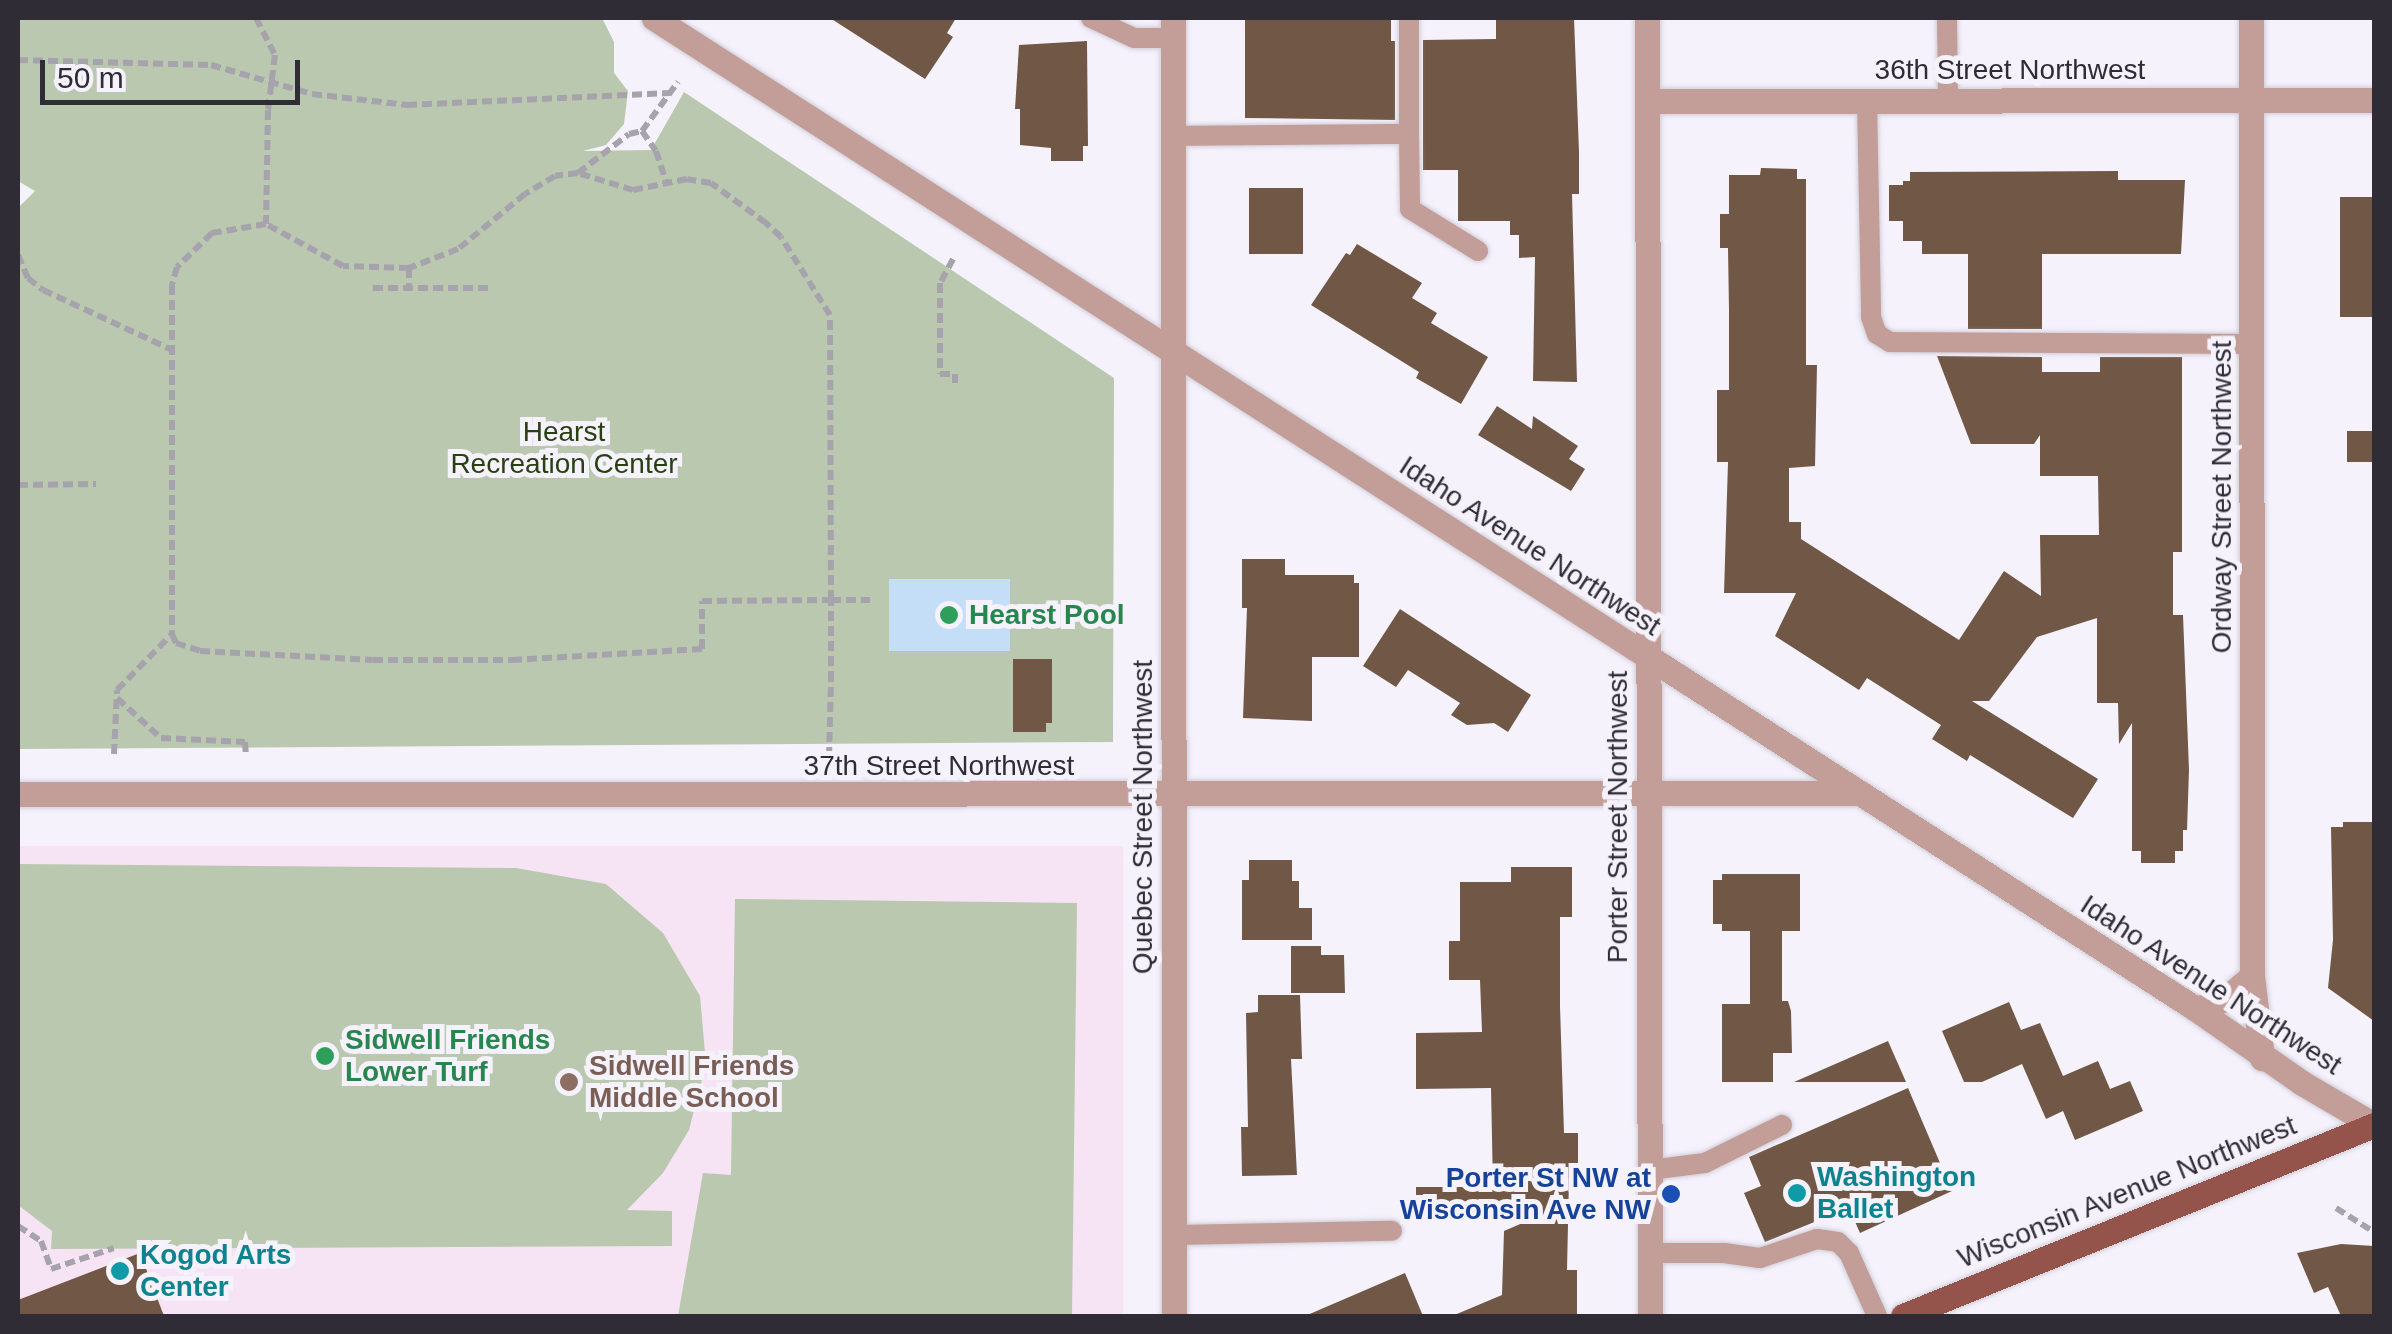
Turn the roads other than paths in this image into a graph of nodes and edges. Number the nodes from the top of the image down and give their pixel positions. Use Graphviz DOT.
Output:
graph roads {
  1 [pos="654,18"];
  2 [pos="1091,18"];
  3 [pos="1408,18"];
  4 [pos="1646,18"];
  5 [pos="1947,18"];
  6 [pos="2251,18"];
  7 [pos="1173,28"];
  8 [pos="2251,99"];
  9 [pos="1867,100"];
  10 [pos="1948,100"];
  11 [pos="2374,100"];
  12 [pos="1647,101"];
  13 [pos="1409,134"];
  14 [pos="1173,136"];
  15 [pos="1478,251"];
  16 [pos="2252,344"];
  17 [pos="1172,352"];
  18 [pos="1647,656"];
  19 [pos="1860,793"];
  20 [pos="18,794"];
  21 [pos="1648,794"];
  22 [pos="1174,796"];
  23 [pos="2252,976"];
  24 [pos="2196,1009"];
  25 [pos="2262,1058"];
  26 [pos="2374,1124"];
  27 [pos="1782,1125"];
  28 [pos="1650,1170"];
  29 [pos="1392,1231"];
  30 [pos="1174,1236"];
  31 [pos="1650,1252"];
  32 [pos="1174,1316"];
  33 [pos="1650,1316"];
  34 [pos="1878,1316"];
  35 [pos="1903,1316"];
  1 -- 17 [label="street, Idaho Avenue Northwest"];
  2 -- 7 [label="lane"];
  3 -- 13 [label="lane"];
  4 -- 12 [label="street, Porter Street Northwest"];
  5 -- 10 [label="lane"];
  6 -- 8 [label="street, Ordway Street Northwest"];
  7 -- 14 [label="street, Quebec Street Northwest"];
  8 -- 10 [label="street, 36th Street Northwest"];
  8 -- 11 [label="street, 36th Street Northwest"];
  8 -- 16 [label="street, Ordway Street Northwest"];
  9 -- 10 [label="street, 36th Street Northwest"];
  9 -- 12 [label="street, 36th Street Northwest"];
  9 -- 16 [label="lane"];
  12 -- 18 [label="street, Porter Street Northwest"];
  13 -- 14 [label="lane"];
  13 -- 15 [label="lane"];
  14 -- 17 [label="street, Quebec Street Northwest"];
  16 -- 23 [label="street, Ordway Street Northwest"];
  17 -- 18 [label="street, Idaho Avenue Northwest"];
  17 -- 22 [label="street, Quebec Street Northwest"];
  18 -- 19 [label="street, Idaho Avenue Northwest"];
  18 -- 21 [label="street, Porter Street Northwest"];
  19 -- 21 [label="street, 37th Street Northwest"];
  19 -- 24 [label="street, Idaho Avenue Northwest"];
  20 -- 22 [label="street, 37th Street Northwest"];
  21 -- 22 [label="street, 37th Street Northwest"];
  21 -- 28 [label="street, Porter Street Northwest"];
  22 -- 30 [label="street, Quebec Street Northwest"];
  23 -- 24 [label="street"];
  23 -- 25 [label="street, Ordway Street Northwest"];
  24 -- 25 [label="street, Idaho Avenue Northwest"];
  25 -- 26 [label="street, Idaho Avenue Northwest"];
  26 -- 35 [label="main road, Wisconsin Avenue Northwest"];
  27 -- 28 [label="lane"];
  28 -- 31 [label="street, Porter Street Northwest"];
  29 -- 30 [label="lane"];
  30 -- 32 [label="street, Quebec Street Northwest"];
  31 -- 33 [label="street, Porter Street Northwest"];
  31 -- 34 [label="lane"];
}
